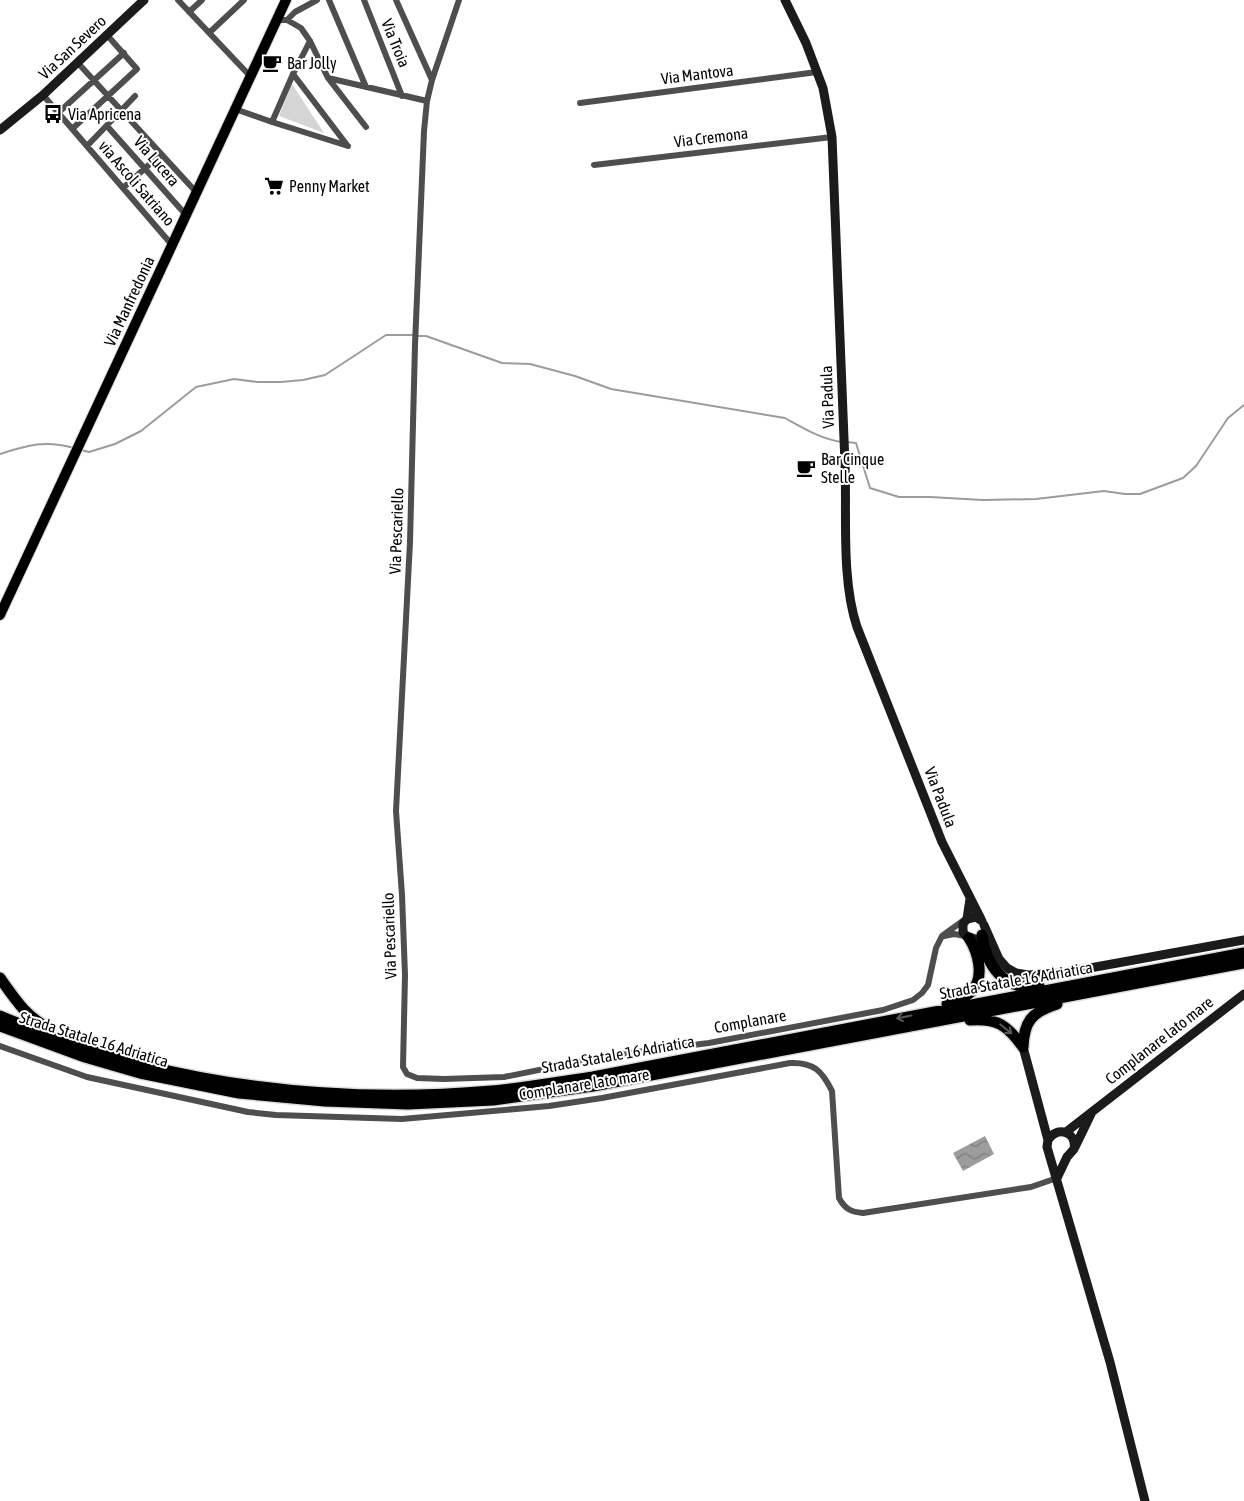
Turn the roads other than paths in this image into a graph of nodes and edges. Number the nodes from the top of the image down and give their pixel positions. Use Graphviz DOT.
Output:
graph roads {
  1 [pos="144,0"];
  2 [pos="178,0"];
  3 [pos="202,0"];
  4 [pos="244,0"];
  5 [pos="286,0"];
  6 [pos="317,0"];
  7 [pos="329,0"];
  8 [pos="364,0"];
  9 [pos="396,0"];
  10 [pos="785,0"];
  11 [pos="457,2"];
  12 [pos="189,12"];
  13 [pos="277,20"];
  14 [pos="288,20"];
  15 [pos="210,33"];
  16 [pos="107,35"];
  17 [pos="310,41"];
  18 [pos="124,53"];
  19 [pos="77,62"];
  20 [pos="817,72"];
  21 [pos="293,74"];
  22 [pos="250,76"];
  23 [pos="328,78"];
  24 [pos="94,80"];
  25 [pos="432,80"];
  26 [pos="366,87"];
  27 [pos="43,95"];
  28 [pos="108,96"];
  29 [pos="135,96"];
  30 [pos="402,96"];
  31 [pos="427,101"];
  32 [pos="580,102"];
  33 [pos="235,108"];
  34 [pos="121,110"];
  35 [pos="58,113"];
  36 [pos="272,122"];
  37 [pos="107,126"];
  38 [pos="366,127"];
  39 [pos="72,129"];
  40 [pos="0,130"];
  41 [pos="832,137"];
  42 [pos="87,146"];
  43 [pos="161,154"];
  44 [pos="594,165"];
  45 [pos="145,169"];
  46 [pos="123,188"];
  47 [pos="197,193"];
  48 [pos="186,215"];
  49 [pos="172,245"];
  50 [pos="0,615"];
  51 [pos="970,898"];
  52 [pos="967,919"];
  53 [pos="983,927"];
  54 [pos="942,936"];
  55 [pos="967,937"];
  56 [pos="1244,940"];
  57 [pos="1244,954"];
  58 [pos="1244,963"];
  59 [pos="0,978"];
  60 [pos="1096,986"];
  61 [pos="1244,994"];
  62 [pos="0,1016"];
  63 [pos="925,1018"];
  64 [pos="0,1026"];
  65 [pos="0,1046"];
  66 [pos="1023,1047"];
  67 [pos="87,1048"];
  68 [pos="403,1067"];
  69 [pos="1093,1110"];
  70 [pos="1043,1122"];
  71 [pos="1055,1132"];
  72 [pos="1066,1132"];
  73 [pos="1048,1140"];
  74 [pos="1074,1149"];
  75 [pos="1048,1150"];
  76 [pos="1067,1157"];
  77 [pos="1057,1178"];
  78 [pos="1145,1501"];
  1 -- 16 [label="street, Via San Severo"];
  2 -- 12 [label="street"];
  3 -- 12 [label="street"];
  4 -- 15 [label="street"];
  5 -- 13 [label="main road, Via Manfredonia"];
  6 -- 14 [label="street"];
  7 -- 26 [label="street"];
  8 -- 30 [label="street, Via Troia"];
  9 -- 25 [label="street"];
  10 -- 20 [label="street, Via Padula"];
  11 -- 25 [label="street, Via Pescariello"];
  12 -- 15 [label="street"];
  13 -- 14 [label="street"];
  13 -- 22 [label="main road, Via Manfredonia"];
  14 -- 17 [label="street"];
  15 -- 22 [label="street"];
  16 -- 18 [label="street"];
  16 -- 19 [label="street, Via San Severo"];
  17 -- 21 [label="street"];
  17 -- 23 [label="street"];
  18 -- 24 [label="street"];
  18 -- 28 [label="street"];
  19 -- 24 [label="street"];
  19 -- 27 [label="street, Via San Severo"];
  20 -- 32 [label="street, Via Mantova"];
  20 -- 41 [label="street, Via Padula"];
  21 -- 36 [label="street"];
  21 -- 36 [label="street"];
  22 -- 33 [label="main road, Via Manfredonia"];
  23 -- 26 [label="street"];
  23 -- 38 [label="street"];
  24 -- 28 [label="street"];
  24 -- 35 [label="street"];
  25 -- 31 [label="street, Via Pescariello"];
  26 -- 30 [label="street"];
  27 -- 35 [label="street, via Ascoli Satriano"];
  27 -- 40 [label="street, Via San Severo"];
  28 -- 34 [label="street"];
  28 -- 39 [label="street"];
  29 -- 34 [label="street"];
  30 -- 31 [label="street"];
  31 -- 68 [label="street, Via Pescariello"];
  33 -- 36 [label="street"];
  33 -- 47 [label="main road, Via Manfredonia"];
  34 -- 37 [label="street"];
  34 -- 43 [label="street"];
  35 -- 39 [label="street, via Ascoli Satriano"];
  37 -- 42 [label="street"];
  37 -- 45 [label="street, Via Lucera"];
  39 -- 42 [label="street, via Ascoli Satriano"];
  41 -- 44 [label="street, Via Cremona"];
  41 -- 51 [label="street, Via Padula"];
  42 -- 46 [label="street, via Ascoli Satriano"];
  43 -- 45 [label="street"];
  43 -- 47 [label="street"];
  45 -- 46 [label="street"];
  45 -- 48 [label="street, Via Lucera"];
  46 -- 49 [label="street, via Ascoli Satriano"];
  47 -- 48 [label="main road, Via Manfredonia"];
  48 -- 49 [label="main road, Via Manfredonia"];
  49 -- 50 [label="main road, Via Manfredonia"];
  51 -- 52 [label="street"];
  51 -- 53 [label="street, Via Padula"];
  52 -- 53 [label="street"];
  52 -- 54 [label="street"];
  52 -- 55 [label="street"];
  53 -- 55 [label="street"];
  53 -- 56 [label="street, Via Padula"];
  53 -- 60 [label="highway"];
  54 -- 55 [label="street"];
  54 -- 68 [label="street, Complanare"];
  55 -- 63 [label="highway"];
  57 -- 60 [label="highway, Strada Statale 16 Adriatica"];
  58 -- 60 [label="highway, Strada Statale 16 Adriatica"];
  59 -- 67 [label="highway"];
  60 -- 63 [label="highway, Strada Statale 16 Adriatica"];
  60 -- 66 [label="highway"];
  61 -- 69 [label="street, Complanare lato mare"];
  62 -- 67 [label="highway, Strada Statale 16 Adriatica"];
  63 -- 64 [label="highway, Strada Statale 16 Adriatica"];
  63 -- 66 [label="highway, one-way"];
  63 -- 67 [label="highway, Strada Statale 16 Adriatica, one-way"];
  65 -- 77 [label="street, Complanare lato mare"];
  66 -- 70 [label="street"];
  69 -- 72 [label="street, Complanare lato mare"];
  69 -- 74 [label="street, Complanare lato mare"];
  70 -- 71 [label="street"];
  70 -- 73 [label="street"];
  71 -- 72 [label="street"];
  71 -- 73 [label="street"];
  72 -- 74 [label="street"];
  73 -- 75 [label="street"];
  74 -- 76 [label="street"];
  75 -- 76 [label="street"];
  75 -- 77 [label="street"];
  76 -- 77 [label="street"];
  77 -- 78 [label="street"];
}
